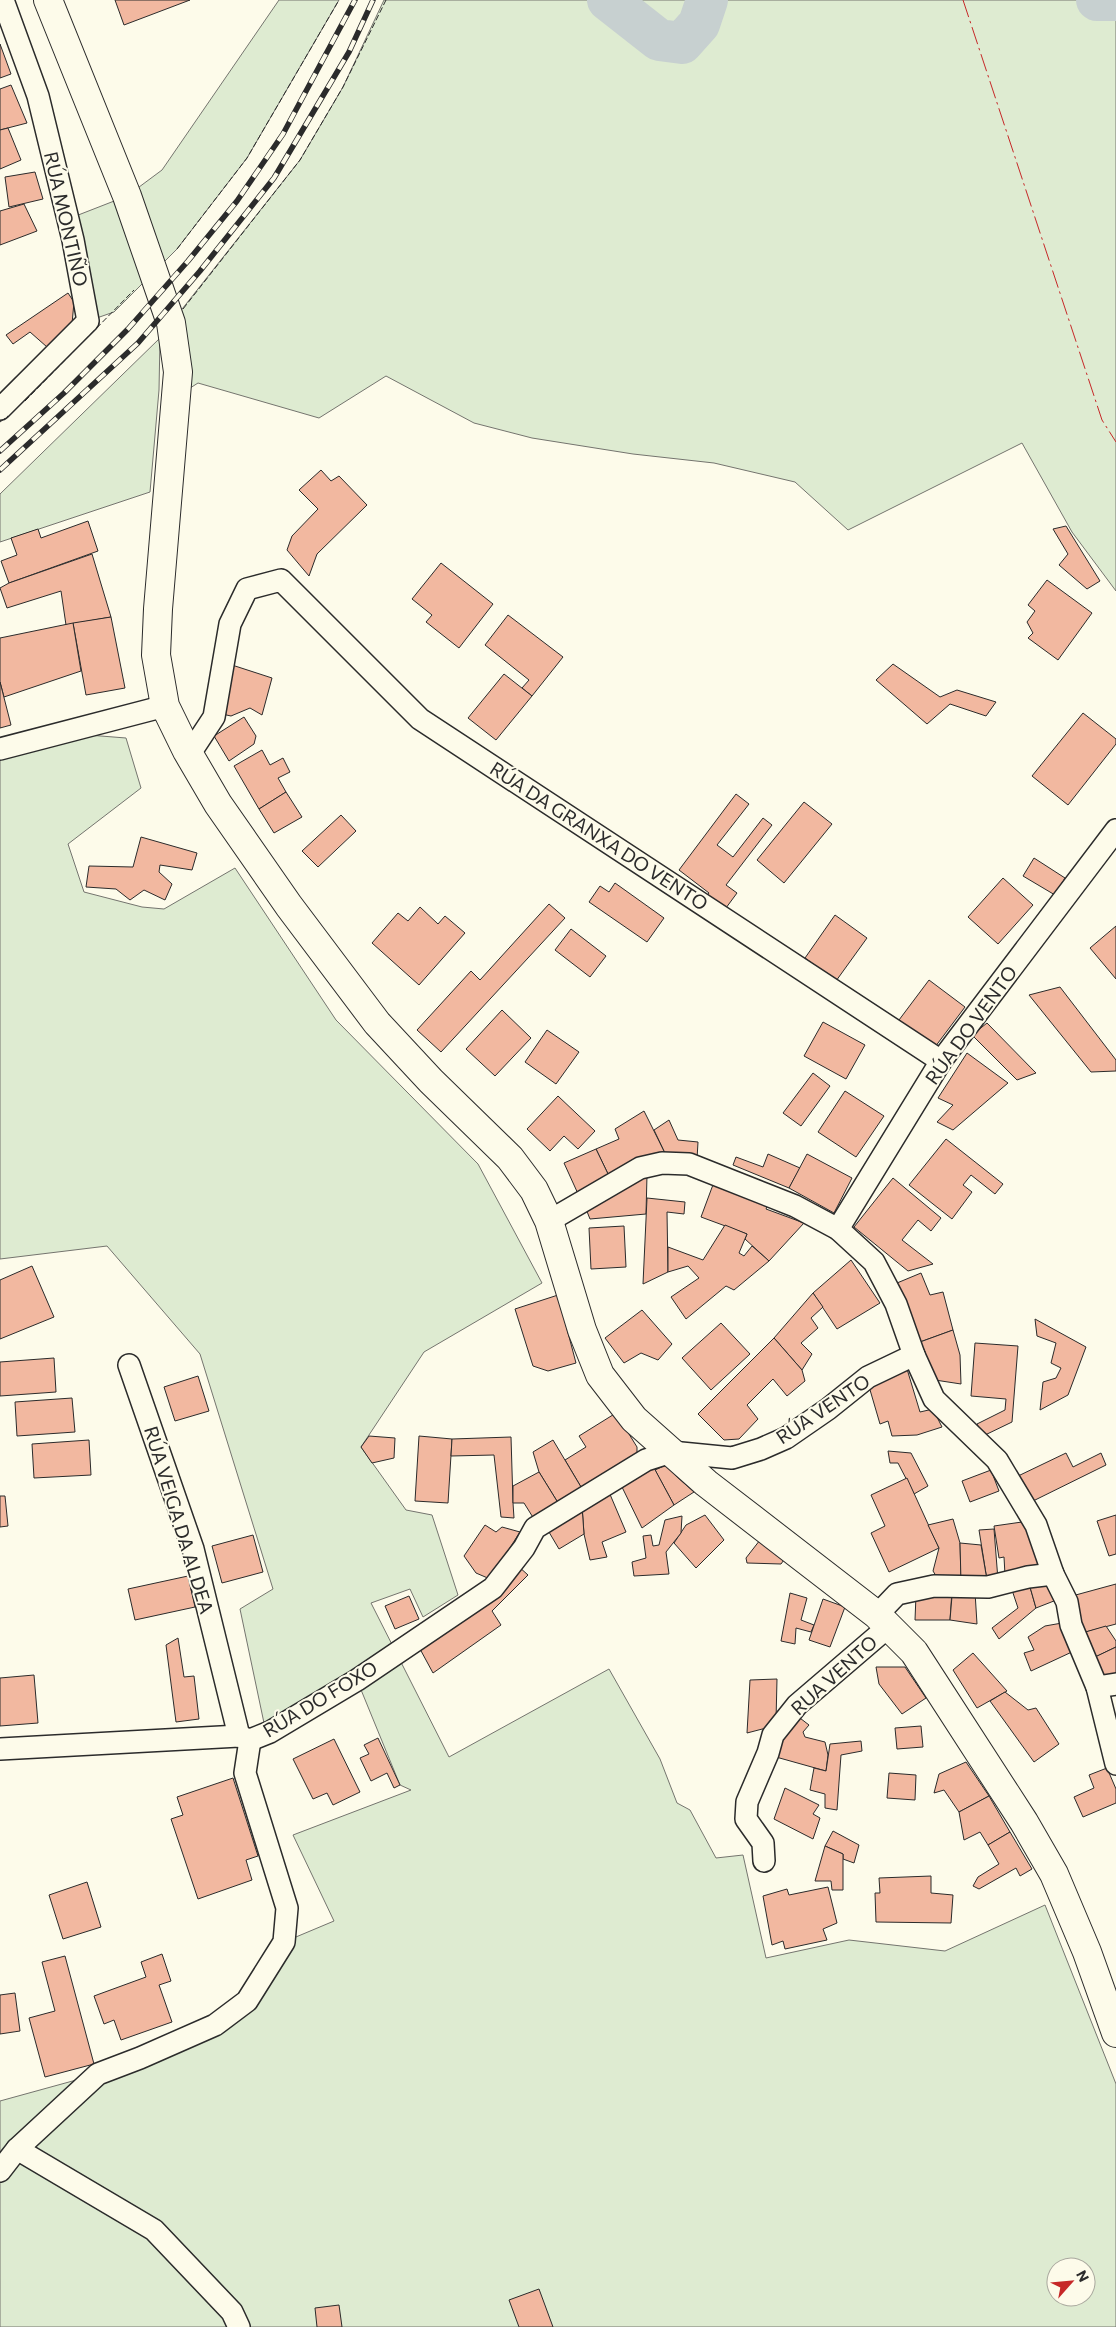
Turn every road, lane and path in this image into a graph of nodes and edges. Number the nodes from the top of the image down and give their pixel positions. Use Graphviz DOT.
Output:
graph roads {
  1 [pos="3,0"];
  2 [pos="48,0"];
  3 [pos="0,409"];
  4 [pos="166,706"];
  5 [pos="0,749"];
  6 [pos="189,755"];
  7 [pos="1116,830"];
  8 [pos="941,1061"];
  9 [pos="549,1221"];
  10 [pos="838,1229"];
  11 [pos="914,1355"];
  12 [pos="129,1365"];
  13 [pos="671,1452"];
  14 [pos="1053,1574"];
  15 [pos="883,1621"];
  16 [pos="1107,1685"];
  17 [pos="244,1738"];
  18 [pos="0,1749"];
  19 [pos="1116,1764"];
  20 [pos="764,1861"];
  21 [pos="1116,2033"];
  22 [pos="17,2149"];
  23 [pos="0,2171"];
  24 [pos="239,2327"];
  1 -- 3 [label="street, RÚA MONTIÑO"];
  2 -- 4 [label="main road"];
  4 -- 5 [label="street"];
  4 -- 6 [label="main road"];
  6 -- 8 [label="street, RÚA DA GRANXA DO VENTO"];
  6 -- 9 [label="main road"];
  7 -- 8 [label="street, RÚA DO VENTO"];
  8 -- 10 [label="street, RÚA DO VENTO"];
  9 -- 10 [label="street"];
  9 -- 13 [label="main road"];
  10 -- 11 [label="street"];
  11 -- 13 [label="street, RÚA VENTO"];
  11 -- 14 [label="street"];
  12 -- 17 [label="street, RÚA VEIGA DA ALDEA"];
  13 -- 15 [label="main road"];
  13 -- 17 [label="street, RÚA DO FOXO"];
  14 -- 15 [label="street"];
  14 -- 16 [label="street"];
  15 -- 20 [label="street, RUA VENTO"];
  15 -- 21 [label="main road"];
  16 -- 19 [label="street"];
  17 -- 18 [label="street"];
  17 -- 22 [label="street, RÚA DO FOXO"];
  22 -- 23 [label="street, RÚA DO FOXO"];
  22 -- 24 [label="street"];
}
